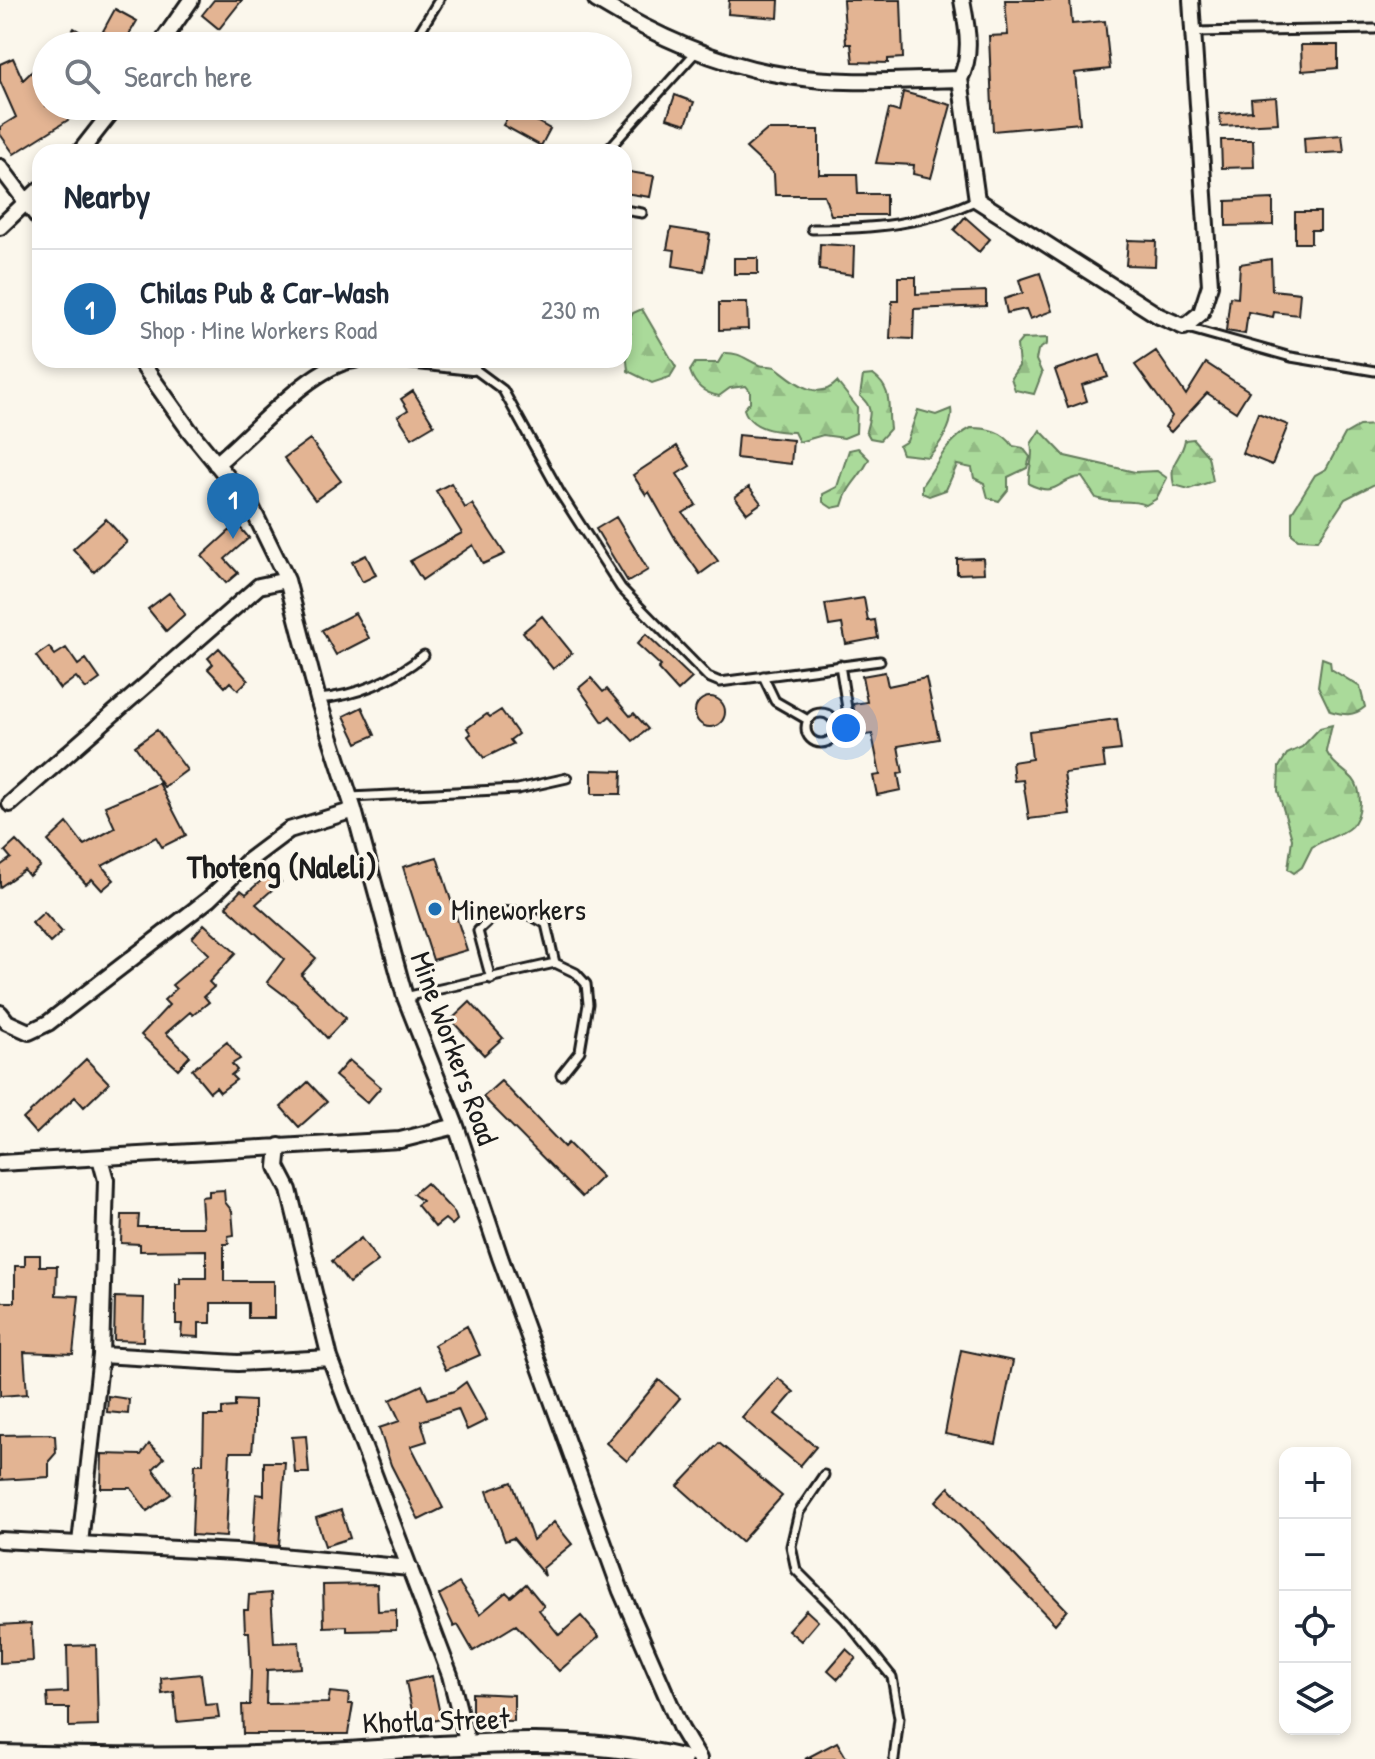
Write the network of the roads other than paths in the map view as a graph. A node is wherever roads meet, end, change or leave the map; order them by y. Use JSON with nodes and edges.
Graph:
{"nodes":[{"id":1,"x":191,"y":0,"type":"edge"},
{"id":2,"x":439,"y":0,"type":"edge"},
{"id":3,"x":596,"y":0,"type":"edge"},
{"id":4,"x":962,"y":0,"type":"edge"},
{"id":5,"x":1191,"y":0,"type":"edge"},
{"id":6,"x":1375,"y":29,"type":"edge"},
{"id":7,"x":169,"y":32,"type":"edge"},
{"id":8,"x":420,"y":32,"type":"edge"},
{"id":9,"x":1194,"y":32,"type":"junction"},
{"id":10,"x":696,"y":52,"type":"junction"},
{"id":11,"x":960,"y":79,"type":"junction"},
{"id":12,"x":105,"y":120,"type":"edge"},
{"id":13,"x":86,"y":144,"type":"edge"},
{"id":14,"x":613,"y":144,"type":"edge"},
{"id":15,"x":0,"y":167,"type":"edge"},
{"id":16,"x":32,"y":196,"type":"edge"},
{"id":17,"x":977,"y":200,"type":"junction"},
{"id":18,"x":27,"y":201,"type":"junction"},
{"id":19,"x":32,"y":208,"type":"edge"},
{"id":20,"x":632,"y":211,"type":"edge"},
{"id":21,"x":642,"y":213,"type":"dead end"},
{"id":22,"x":0,"y":227,"type":"edge"},
{"id":23,"x":812,"y":229,"type":"dead end"},
{"id":24,"x":1184,"y":327,"type":"junction"},
{"id":25,"x":145,"y":368,"type":"edge"},
{"id":26,"x":334,"y":368,"type":"edge"},
{"id":27,"x":479,"y":368,"type":"edge"},
{"id":28,"x":1375,"y":371,"type":"edge"},
{"id":29,"x":216,"y":464,"type":"junction"},
{"id":30,"x":287,"y":580,"type":"junction"},
{"id":31,"x":424,"y":655,"type":"dead end"},
{"id":32,"x":880,"y":661,"type":"dead end"},
{"id":33,"x":840,"y":665,"type":"junction"},
{"id":34,"x":763,"y":676,"type":"junction"},
{"id":35,"x":318,"y":699,"type":"junction"},
{"id":36,"x":808,"y":720,"type":"junction"},
{"id":37,"x":850,"y":726,"type":"junction"},
{"id":38,"x":836,"y":728,"type":"junction"},
{"id":39,"x":852,"y":739,"type":"dead end"},
{"id":40,"x":567,"y":778,"type":"dead end"},
{"id":41,"x":352,"y":803,"type":"junction"},
{"id":42,"x":10,"y":804,"type":"dead end"},
{"id":43,"x":555,"y":963,"type":"junction"},
{"id":44,"x":491,"y":979,"type":"junction"},
{"id":45,"x":405,"y":997,"type":"junction"},
{"id":46,"x":0,"y":1013,"type":"edge"},
{"id":47,"x":561,"y":1075,"type":"dead end"},
{"id":48,"x":456,"y":1126,"type":"junction"},
{"id":49,"x":279,"y":1146,"type":"junction"},
{"id":50,"x":100,"y":1158,"type":"junction"},
{"id":51,"x":0,"y":1163,"type":"edge"},
{"id":52,"x":101,"y":1355,"type":"junction"},
{"id":53,"x":330,"y":1358,"type":"junction"},
{"id":54,"x":824,"y":1475,"type":"dead end"},
{"id":55,"x":0,"y":1540,"type":"edge"},
{"id":56,"x":80,"y":1543,"type":"junction"},
{"id":57,"x":410,"y":1568,"type":"junction"},
{"id":58,"x":468,"y":1745,"type":"junction"},
{"id":59,"x":578,"y":1752,"type":"edge"},
{"id":60,"x":0,"y":1755,"type":"edge"},
{"id":61,"x":311,"y":1756,"type":"edge"},
{"id":62,"x":155,"y":1759,"type":"edge"},
{"id":63,"x":682,"y":1759,"type":"edge"},
{"id":64,"x":699,"y":1759,"type":"edge"},
{"id":65,"x":894,"y":1759,"type":"edge"}],
"edges":[{"from":1,"to":7,"type":"street"},
{"from":2,"to":8,"type":"lane"},
{"from":3,"to":10,"type":"street"},
{"from":4,"to":11,"type":"street"},
{"from":5,"to":9,"type":"street"},
{"from":6,"to":9,"type":"lane"},
{"from":9,"to":24,"type":"street"},
{"from":10,"to":11,"type":"street"},
{"from":10,"to":14,"type":"lane"},
{"from":11,"to":17,"type":"street"},
{"from":12,"to":13,"type":"street"},
{"from":15,"to":18,"type":"street"},
{"from":16,"to":18,"type":"street"},
{"from":17,"to":23,"type":"lane"},
{"from":17,"to":24,"type":"street"},
{"from":18,"to":19,"type":"street"},
{"from":18,"to":22,"type":"street"},
{"from":20,"to":21,"type":"lane"},
{"from":24,"to":28,"type":"lane"},
{"from":25,"to":29,"type":"street","name":"Mine Workers Road"},
{"from":26,"to":29,"type":"street"},
{"from":27,"to":34,"type":"lane"},
{"from":29,"to":30,"type":"street","name":"Mine Workers Road"},
{"from":30,"to":35,"type":"street","name":"Mine Workers Road"},
{"from":30,"to":42,"type":"street"},
{"from":31,"to":35,"type":"lane"},
{"from":32,"to":33,"type":"lane"},
{"from":33,"to":34,"type":"lane"},
{"from":33,"to":37,"type":"lane"},
{"from":34,"to":36,"type":"lane"},
{"from":35,"to":41,"type":"street","name":"Mine Workers Road"},
{"from":36,"to":38,"type":"lane"},
{"from":36,"to":38,"type":"lane"},
{"from":37,"to":38,"type":"lane"},
{"from":37,"to":39,"type":"lane"},
{"from":40,"to":41,"type":"lane"},
{"from":41,"to":45,"type":"street","name":"Mine Workers Road"},
{"from":41,"to":46,"type":"street"},
{"from":43,"to":44,"type":"lane"},
{"from":43,"to":44,"type":"lane"},
{"from":43,"to":47,"type":"lane"},
{"from":44,"to":45,"type":"lane"},
{"from":45,"to":48,"type":"street","name":"Mine Workers Road"},
{"from":48,"to":49,"type":"street"},
{"from":48,"to":64,"type":"street","name":"Mine Workers Road"},
{"from":49,"to":50,"type":"street"},
{"from":49,"to":53,"type":"street"},
{"from":50,"to":51,"type":"street"},
{"from":50,"to":52,"type":"street"},
{"from":52,"to":53,"type":"street"},
{"from":52,"to":56,"type":"street"},
{"from":53,"to":57,"type":"street"},
{"from":54,"to":65,"type":"lane"},
{"from":55,"to":56,"type":"street"},
{"from":56,"to":57,"type":"street"},
{"from":57,"to":58,"type":"street"},
{"from":58,"to":59,"type":"street","name":"Khotla Street"},
{"from":58,"to":61,"type":"street","name":"Khotla Street"},
{"from":59,"to":63,"type":"street","name":"Khotla Street"},
{"from":60,"to":62,"type":"street","name":"Khotla Street"},
{"from":61,"to":62,"type":"street","name":"Khotla Street"}]}
